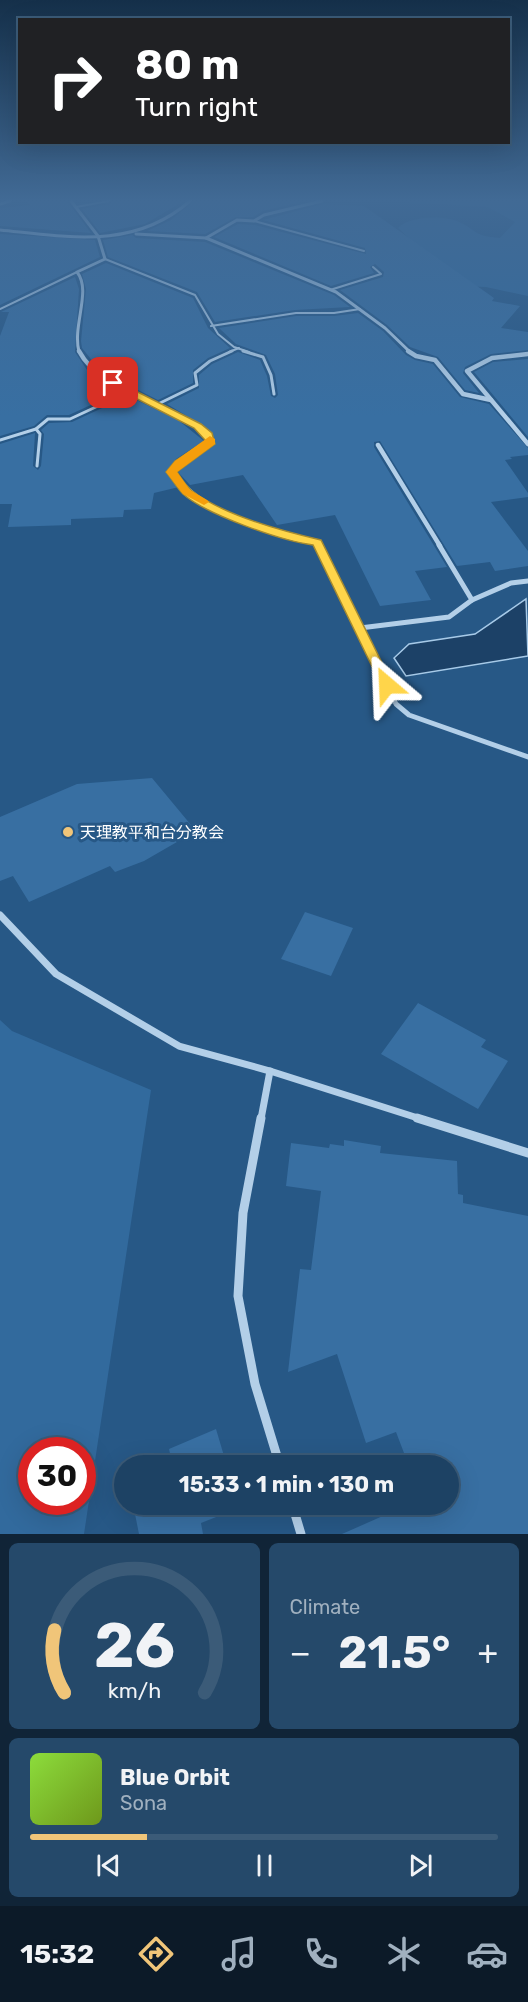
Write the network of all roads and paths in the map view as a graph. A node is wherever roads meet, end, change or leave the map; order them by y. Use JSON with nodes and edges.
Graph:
{"nodes":[{"id":1,"x":77,"y":272,"type":"edge"},
{"id":2,"x":76,"y":273,"type":"edge"},
{"id":3,"x":139,"y":273,"type":"edge"},
{"id":4,"x":288,"y":273,"type":"edge"},
{"id":5,"x":379,"y":273,"type":"edge"},
{"id":6,"x":330,"y":290,"type":"junction"},
{"id":7,"x":0,"y":309,"type":"edge"},
{"id":8,"x":360,"y":309,"type":"junction"},
{"id":9,"x":211,"y":326,"type":"junction"},
{"id":10,"x":238,"y":348,"type":"junction"},
{"id":11,"x":528,"y":354,"type":"edge"},
{"id":12,"x":128,"y":392,"type":"junction"},
{"id":13,"x":274,"y":394,"type":"dead end"},
{"id":14,"x":491,"y":400,"type":"junction"},
{"id":15,"x":156,"y":405,"type":"junction"},
{"id":16,"x":36,"y":429,"type":"junction"},
{"id":17,"x":0,"y":440,"type":"edge"},
{"id":18,"x":528,"y":444,"type":"edge"},
{"id":19,"x":378,"y":446,"type":"dead end"},
{"id":20,"x":37,"y":466,"type":"dead end"},
{"id":21,"x":528,"y":580,"type":"edge"},
{"id":22,"x":472,"y":600,"type":"junction"},
{"id":23,"x":360,"y":628,"type":"junction"},
{"id":24,"x":528,"y":757,"type":"edge"},
{"id":25,"x":0,"y":915,"type":"edge"},
{"id":26,"x":270,"y":1071,"type":"junction"},
{"id":27,"x":528,"y":1153,"type":"edge"},
{"id":28,"x":277,"y":1455,"type":"edge"},
{"id":29,"x":295,"y":1515,"type":"edge"},
{"id":30,"x":301,"y":1534,"type":"edge"}],
"edges":[{"from":1,"to":12,"type":"street"},
{"from":2,"to":7,"type":"lane"},
{"from":3,"to":9,"type":"lane"},
{"from":4,"to":6,"type":"street"},
{"from":5,"to":6,"type":"lane"},
{"from":6,"to":8,"type":"street"},
{"from":8,"to":9,"type":"lane"},
{"from":8,"to":14,"type":"street"},
{"from":9,"to":10,"type":"lane"},
{"from":10,"to":13,"type":"lane"},
{"from":10,"to":15,"type":"lane"},
{"from":11,"to":14,"type":"street"},
{"from":12,"to":15,"type":"street"},
{"from":12,"to":16,"type":"lane"},
{"from":14,"to":18,"type":"street"},
{"from":15,"to":23,"type":"street"},
{"from":16,"to":17,"type":"lane"},
{"from":16,"to":20,"type":"lane"},
{"from":19,"to":22,"type":"street"},
{"from":21,"to":22,"type":"street"},
{"from":22,"to":23,"type":"street"},
{"from":23,"to":24,"type":"street"},
{"from":25,"to":26,"type":"street"},
{"from":26,"to":27,"type":"street"},
{"from":26,"to":28,"type":"street"},
{"from":29,"to":30,"type":"street"}]}
